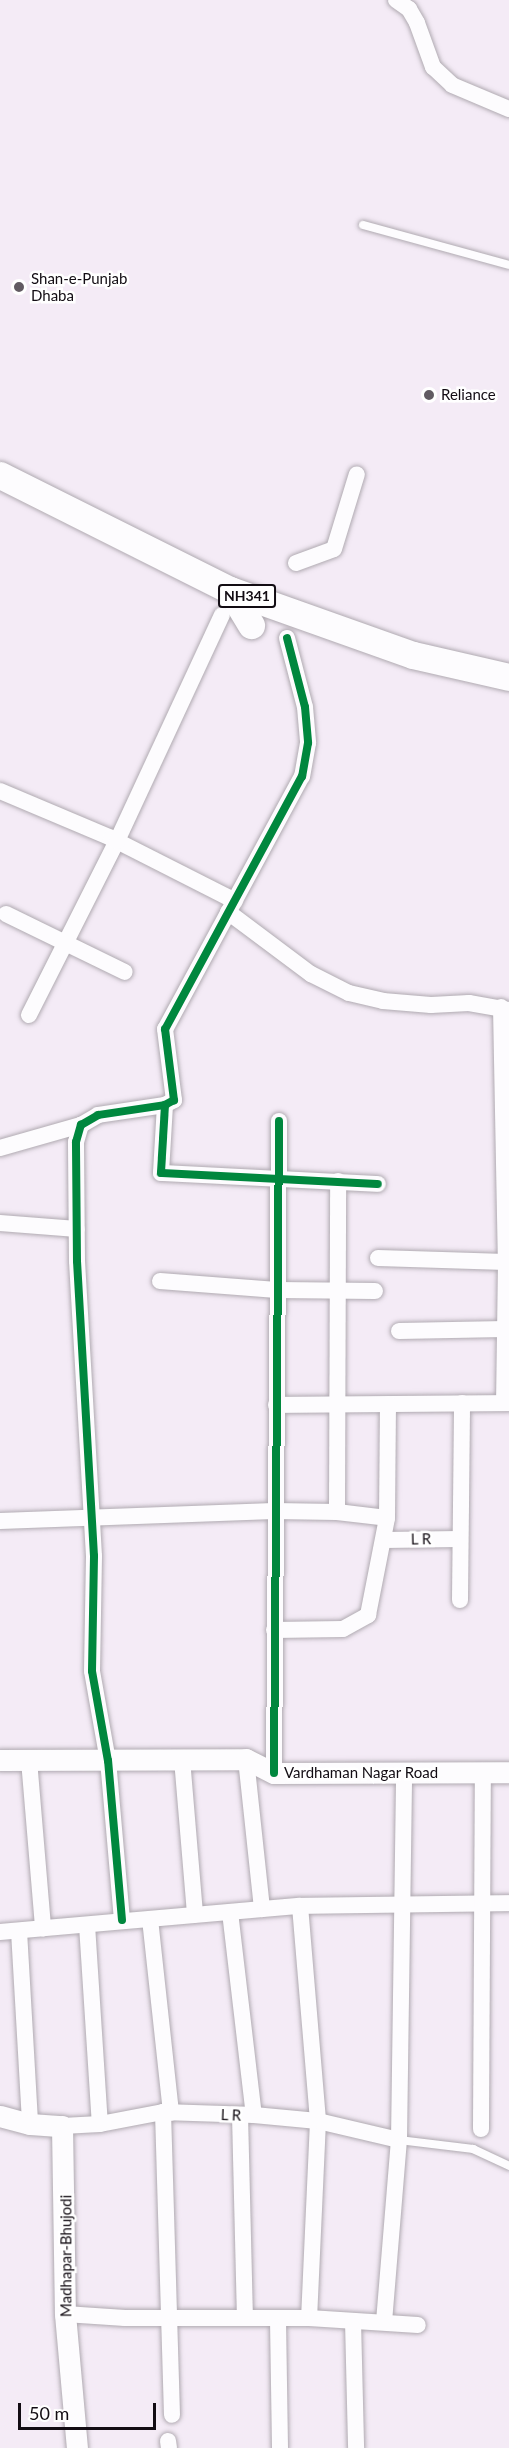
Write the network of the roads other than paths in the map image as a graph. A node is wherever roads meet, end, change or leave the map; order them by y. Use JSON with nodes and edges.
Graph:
{"nodes":[{"id":1,"x":396,"y":0,"type":"edge"},
{"id":2,"x":509,"y":109,"type":"edge"},
{"id":3,"x":363,"y":225,"type":"dead end"},
{"id":4,"x":509,"y":265,"type":"edge"},
{"id":5,"x":357,"y":474,"type":"dead end"},
{"id":6,"x":0,"y":475,"type":"edge"},
{"id":7,"x":296,"y":563,"type":"dead end"},
{"id":8,"x":226,"y":602,"type":"junction"},
{"id":9,"x":251,"y":625,"type":"dead end"},
{"id":10,"x":287,"y":638,"type":"dead end"},
{"id":11,"x":509,"y":677,"type":"edge"},
{"id":12,"x":0,"y":791,"type":"edge"},
{"id":13,"x":117,"y":841,"type":"junction"},
{"id":14,"x":231,"y":907,"type":"junction"},
{"id":15,"x":6,"y":914,"type":"dead end"},
{"id":16,"x":67,"y":940,"type":"junction"},
{"id":17,"x":125,"y":972,"type":"dead end"},
{"id":18,"x":505,"y":1008,"type":"edge"},
{"id":19,"x":29,"y":1015,"type":"dead end"},
{"id":20,"x":165,"y":1105,"type":"junction"},
{"id":21,"x":279,"y":1121,"type":"dead end"},
{"id":22,"x":81,"y":1125,"type":"junction"},
{"id":23,"x":0,"y":1148,"type":"edge"},
{"id":24,"x":278,"y":1180,"type":"junction"},
{"id":25,"x":338,"y":1181,"type":"junction"},
{"id":26,"x":378,"y":1184,"type":"dead end"},
{"id":27,"x":0,"y":1223,"type":"edge"},
{"id":28,"x":77,"y":1229,"type":"junction"},
{"id":29,"x":378,"y":1258,"type":"dead end"},
{"id":30,"x":506,"y":1262,"type":"junction"},
{"id":31,"x":160,"y":1281,"type":"dead end"},
{"id":32,"x":277,"y":1290,"type":"junction"},
{"id":33,"x":338,"y":1290,"type":"junction"},
{"id":34,"x":375,"y":1291,"type":"dead end"},
{"id":35,"x":505,"y":1329,"type":"junction"},
{"id":36,"x":399,"y":1331,"type":"dead end"},
{"id":37,"x":462,"y":1403,"type":"junction"},
{"id":38,"x":506,"y":1403,"type":"edge"},
{"id":39,"x":338,"y":1404,"type":"junction"},
{"id":40,"x":388,"y":1404,"type":"junction"},
{"id":41,"x":276,"y":1405,"type":"junction"},
{"id":42,"x":274,"y":1511,"type":"junction"},
{"id":43,"x":337,"y":1512,"type":"junction"},
{"id":44,"x":92,"y":1515,"type":"junction"},
{"id":45,"x":387,"y":1518,"type":"junction"},
{"id":46,"x":0,"y":1521,"type":"edge"},
{"id":47,"x":459,"y":1539,"type":"junction"},
{"id":48,"x":384,"y":1540,"type":"junction"},
{"id":49,"x":460,"y":1600,"type":"dead end"},
{"id":50,"x":274,"y":1630,"type":"junction"},
{"id":51,"x":182,"y":1759,"type":"junction"},
{"id":52,"x":246,"y":1759,"type":"junction"},
{"id":53,"x":0,"y":1760,"type":"edge"},
{"id":54,"x":29,"y":1760,"type":"junction"},
{"id":55,"x":108,"y":1761,"type":"junction"},
{"id":56,"x":274,"y":1773,"type":"junction"},
{"id":57,"x":404,"y":1773,"type":"junction"},
{"id":58,"x":483,"y":1773,"type":"junction"},
{"id":59,"x":509,"y":1773,"type":"edge"},
{"id":60,"x":402,"y":1902,"type":"junction"},
{"id":61,"x":484,"y":1902,"type":"junction"},
{"id":62,"x":509,"y":1903,"type":"edge"},
{"id":63,"x":300,"y":1906,"type":"junction"},
{"id":64,"x":262,"y":1909,"type":"junction"},
{"id":65,"x":231,"y":1912,"type":"junction"},
{"id":66,"x":195,"y":1914,"type":"junction"},
{"id":67,"x":150,"y":1919,"type":"junction"},
{"id":68,"x":122,"y":1920,"type":"junction"},
{"id":69,"x":87,"y":1925,"type":"junction"},
{"id":70,"x":43,"y":1928,"type":"junction"},
{"id":71,"x":19,"y":1931,"type":"junction"},
{"id":72,"x":0,"y":1932,"type":"edge"},
{"id":73,"x":167,"y":2113,"type":"junction"},
{"id":74,"x":247,"y":2115,"type":"junction"},
{"id":75,"x":0,"y":2116,"type":"edge"},
{"id":76,"x":318,"y":2121,"type":"junction"},
{"id":77,"x":30,"y":2124,"type":"junction"},
{"id":78,"x":100,"y":2124,"type":"junction"},
{"id":79,"x":62,"y":2126,"type":"junction"},
{"id":80,"x":481,"y":2129,"type":"dead end"},
{"id":81,"x":399,"y":2140,"type":"junction"},
{"id":82,"x":509,"y":2166,"type":"edge"},
{"id":83,"x":65,"y":2314,"type":"junction"},
{"id":84,"x":245,"y":2317,"type":"junction"},
{"id":85,"x":172,"y":2318,"type":"junction"},
{"id":86,"x":309,"y":2318,"type":"junction"},
{"id":87,"x":278,"y":2320,"type":"junction"},
{"id":88,"x":353,"y":2321,"type":"junction"},
{"id":89,"x":384,"y":2322,"type":"junction"},
{"id":90,"x":418,"y":2325,"type":"dead end"},
{"id":91,"x":172,"y":2415,"type":"dead end"},
{"id":92,"x":77,"y":2448,"type":"edge"},
{"id":93,"x":280,"y":2448,"type":"edge"},
{"id":94,"x":356,"y":2448,"type":"edge"}],
"edges":[{"from":1,"to":2,"type":"street"},
{"from":3,"to":4,"type":"lane"},
{"from":5,"to":7,"type":"street"},
{"from":6,"to":8,"type":"highway","number":"NH341"},
{"from":8,"to":9,"type":"highway","number":"NH341"},
{"from":8,"to":11,"type":"highway","number":"NH341"},
{"from":8,"to":13,"type":"street"},
{"from":10,"to":14,"type":"street"},
{"from":12,"to":13,"type":"street"},
{"from":13,"to":14,"type":"street"},
{"from":13,"to":16,"type":"street"},
{"from":14,"to":18,"type":"street"},
{"from":14,"to":20,"type":"street"},
{"from":15,"to":16,"type":"street"},
{"from":16,"to":17,"type":"street"},
{"from":16,"to":19,"type":"street"},
{"from":18,"to":30,"type":"street"},
{"from":20,"to":22,"type":"street"},
{"from":20,"to":24,"type":"street"},
{"from":21,"to":24,"type":"street"},
{"from":22,"to":23,"type":"street"},
{"from":22,"to":28,"type":"street"},
{"from":24,"to":25,"type":"street"},
{"from":24,"to":32,"type":"street"},
{"from":25,"to":26,"type":"street"},
{"from":25,"to":33,"type":"street"},
{"from":27,"to":28,"type":"street"},
{"from":28,"to":44,"type":"street"},
{"from":29,"to":30,"type":"street"},
{"from":30,"to":35,"type":"street"},
{"from":31,"to":32,"type":"street"},
{"from":32,"to":33,"type":"street"},
{"from":32,"to":41,"type":"street"},
{"from":33,"to":34,"type":"street"},
{"from":33,"to":39,"type":"street"},
{"from":35,"to":36,"type":"street"},
{"from":35,"to":38,"type":"street"},
{"from":37,"to":38,"type":"street"},
{"from":37,"to":40,"type":"street"},
{"from":37,"to":47,"type":"street"},
{"from":39,"to":40,"type":"street"},
{"from":39,"to":41,"type":"street"},
{"from":39,"to":43,"type":"street"},
{"from":40,"to":45,"type":"street"},
{"from":41,"to":42,"type":"street"},
{"from":42,"to":43,"type":"street"},
{"from":42,"to":44,"type":"street"},
{"from":42,"to":50,"type":"street"},
{"from":43,"to":45,"type":"street"},
{"from":44,"to":46,"type":"street"},
{"from":44,"to":55,"type":"street"},
{"from":45,"to":48,"type":"street"},
{"from":47,"to":48,"type":"street","name":"L R"},
{"from":47,"to":49,"type":"street"},
{"from":48,"to":50,"type":"street"},
{"from":50,"to":56,"type":"street"},
{"from":51,"to":52,"type":"street","name":"Vardhaman Nagar Road"},
{"from":51,"to":55,"type":"street","name":"Vardhaman Nagar Road"},
{"from":51,"to":66,"type":"street"},
{"from":52,"to":56,"type":"street","name":"Vardhaman Nagar Road"},
{"from":52,"to":64,"type":"street"},
{"from":53,"to":54,"type":"street","name":"Vardhaman Nagar Road"},
{"from":54,"to":55,"type":"street","name":"Vardhaman Nagar Road"},
{"from":54,"to":70,"type":"street"},
{"from":55,"to":68,"type":"street"},
{"from":56,"to":57,"type":"street","name":"Vardhaman Nagar Road"},
{"from":57,"to":58,"type":"street","name":"Vardhaman Nagar Road"},
{"from":57,"to":60,"type":"street"},
{"from":58,"to":59,"type":"street","name":"Vardhaman Nagar Road"},
{"from":58,"to":61,"type":"street"},
{"from":60,"to":61,"type":"street"},
{"from":60,"to":63,"type":"street"},
{"from":60,"to":81,"type":"street"},
{"from":61,"to":62,"type":"street"},
{"from":61,"to":80,"type":"street"},
{"from":63,"to":64,"type":"street"},
{"from":63,"to":76,"type":"street"},
{"from":64,"to":65,"type":"street"},
{"from":65,"to":66,"type":"street"},
{"from":65,"to":74,"type":"street"},
{"from":66,"to":67,"type":"street"},
{"from":67,"to":68,"type":"street"},
{"from":67,"to":73,"type":"street"},
{"from":68,"to":69,"type":"street"},
{"from":69,"to":70,"type":"street"},
{"from":69,"to":78,"type":"street"},
{"from":70,"to":71,"type":"street"},
{"from":71,"to":72,"type":"street"},
{"from":71,"to":77,"type":"street"},
{"from":73,"to":74,"type":"street","name":"L R"},
{"from":73,"to":78,"type":"street","name":"L R"},
{"from":73,"to":85,"type":"street"},
{"from":74,"to":76,"type":"street","name":"L R"},
{"from":74,"to":84,"type":"street"},
{"from":75,"to":77,"type":"street"},
{"from":76,"to":81,"type":"street","name":"L R"},
{"from":76,"to":86,"type":"street"},
{"from":77,"to":79,"type":"street"},
{"from":78,"to":79,"type":"street","name":"L R"},
{"from":79,"to":83,"type":"street","name":"Madhapar-Bhujodi"},
{"from":81,"to":82,"type":"lane"},
{"from":81,"to":89,"type":"street"},
{"from":83,"to":85,"type":"street"},
{"from":83,"to":92,"type":"street","name":"Madhapar-Bhujodi"},
{"from":84,"to":85,"type":"street"},
{"from":84,"to":87,"type":"street"},
{"from":85,"to":91,"type":"street"},
{"from":86,"to":87,"type":"street"},
{"from":86,"to":88,"type":"street"},
{"from":87,"to":93,"type":"street"},
{"from":88,"to":89,"type":"street"},
{"from":88,"to":94,"type":"street"},
{"from":89,"to":90,"type":"street"}]}
